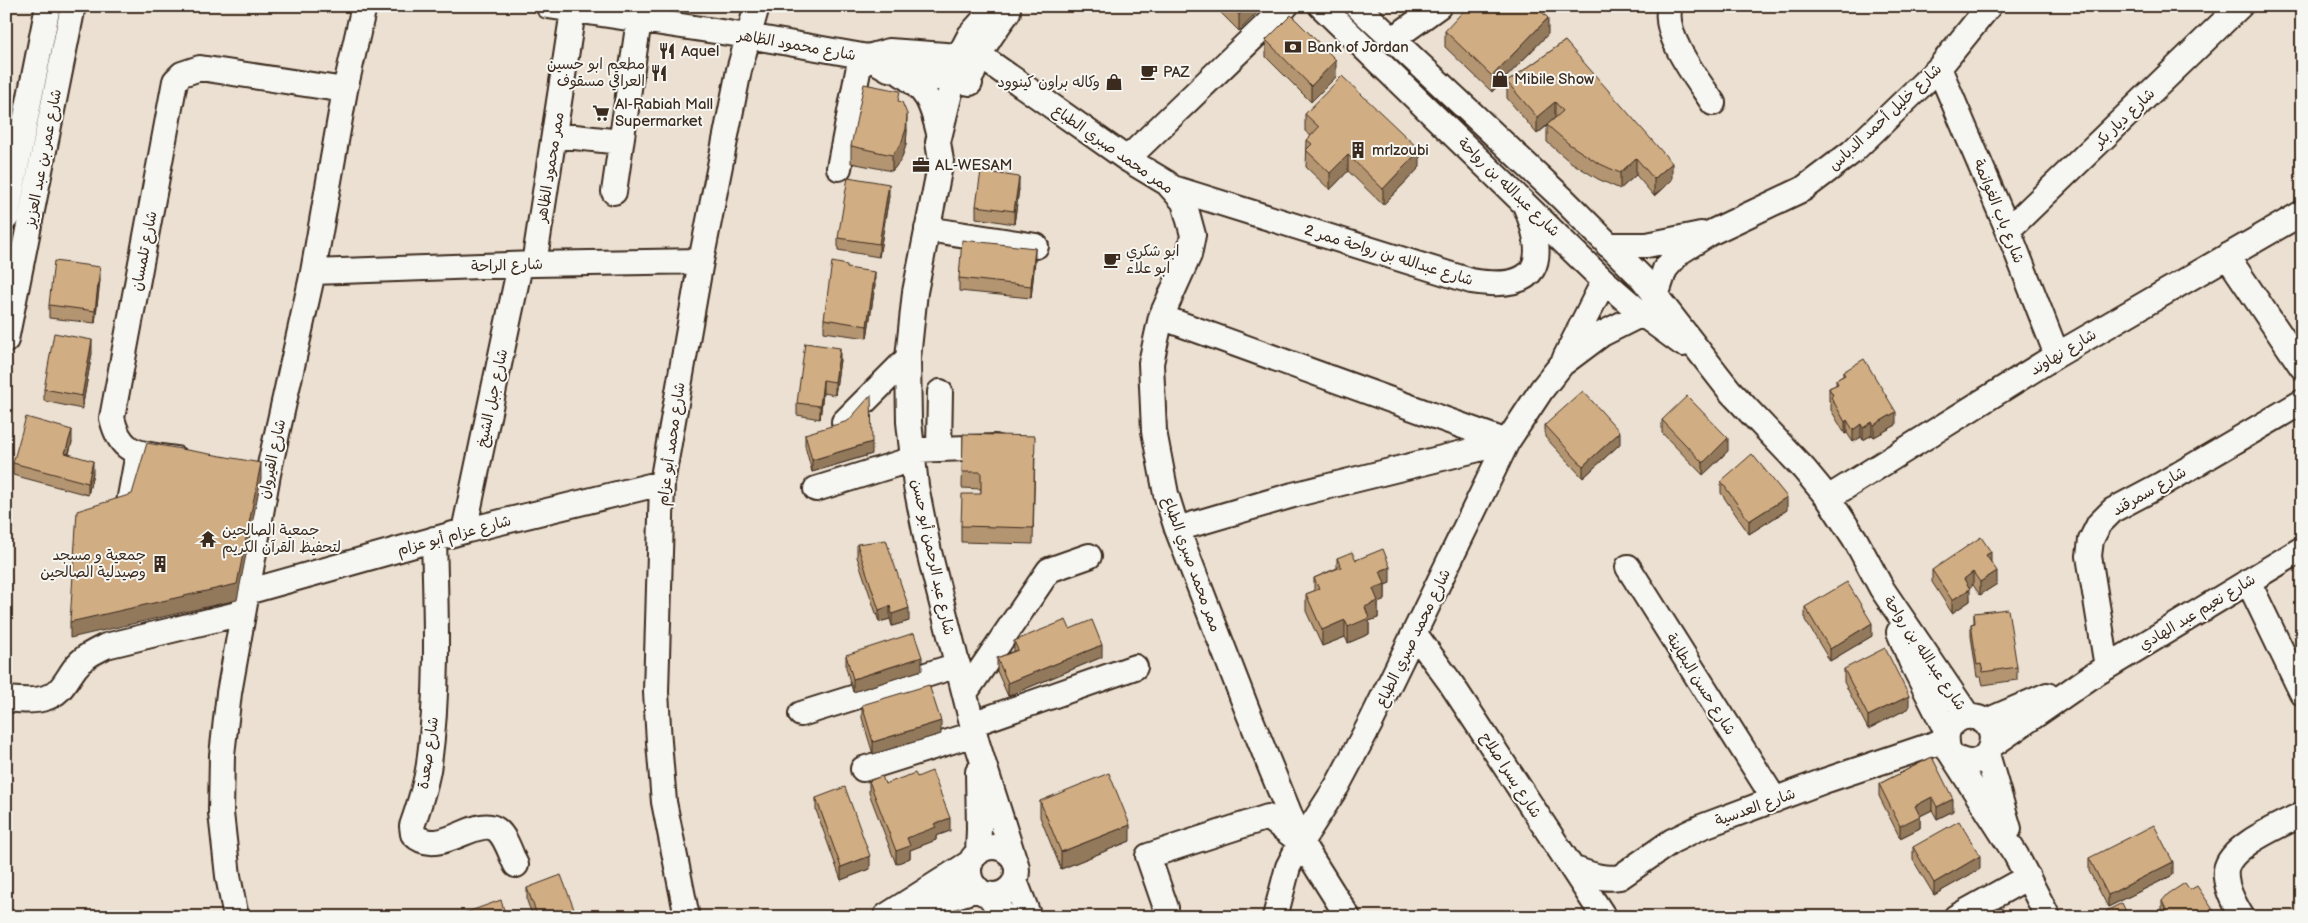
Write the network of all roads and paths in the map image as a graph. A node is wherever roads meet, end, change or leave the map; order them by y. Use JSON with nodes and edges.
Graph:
{"nodes":[{"id":1,"x":48,"y":6,"type":"edge"},
{"id":2,"x":74,"y":6,"type":"edge"},
{"id":3,"x":364,"y":6,"type":"edge"},
{"id":4,"x":548,"y":6,"type":"edge"},
{"id":5,"x":757,"y":6,"type":"edge"},
{"id":6,"x":996,"y":6,"type":"edge"},
{"id":7,"x":1012,"y":6,"type":"edge"},
{"id":8,"x":1286,"y":6,"type":"edge"},
{"id":9,"x":1321,"y":6,"type":"edge"},
{"id":10,"x":1357,"y":6,"type":"edge"},
{"id":11,"x":1439,"y":6,"type":"edge"},
{"id":12,"x":1670,"y":6,"type":"edge"},
{"id":13,"x":1989,"y":6,"type":"edge"},
{"id":14,"x":2240,"y":6,"type":"edge"},
{"id":15,"x":573,"y":11,"type":"junction"},
{"id":16,"x":638,"y":20,"type":"junction"},
{"id":17,"x":748,"y":36,"type":"junction"},
{"id":18,"x":1393,"y":39,"type":"junction"},
{"id":19,"x":864,"y":57,"type":"junction"},
{"id":20,"x":968,"y":57,"type":"junction"},
{"id":21,"x":1939,"y":68,"type":"junction"},
{"id":22,"x":895,"y":70,"type":"junction"},
{"id":23,"x":961,"y":81,"type":"junction"},
{"id":24,"x":345,"y":90,"type":"junction"},
{"id":25,"x":1713,"y":104,"type":"dead end"},
{"id":26,"x":940,"y":134,"type":"junction"},
{"id":27,"x":556,"y":135,"type":"junction"},
{"id":28,"x":621,"y":142,"type":"junction"},
{"id":29,"x":1127,"y":160,"type":"junction"},
{"id":30,"x":941,"y":161,"type":"junction"},
{"id":31,"x":839,"y":168,"type":"dead end"},
{"id":32,"x":1173,"y":188,"type":"junction"},
{"id":33,"x":614,"y":192,"type":"dead end"},
{"id":34,"x":1523,"y":199,"type":"junction"},
{"id":35,"x":2302,"y":213,"type":"edge"},
{"id":36,"x":6,"y":218,"type":"edge"},
{"id":37,"x":927,"y":229,"type":"junction"},
{"id":38,"x":2008,"y":230,"type":"junction"},
{"id":39,"x":1710,"y":232,"type":"junction"},
{"id":40,"x":1608,"y":245,"type":"junction"},
{"id":41,"x":1036,"y":246,"type":"edge"},
{"id":42,"x":2227,"y":256,"type":"junction"},
{"id":43,"x":701,"y":261,"type":"junction"},
{"id":44,"x":527,"y":264,"type":"junction"},
{"id":45,"x":313,"y":272,"type":"junction"},
{"id":46,"x":1604,"y":281,"type":"junction"},
{"id":47,"x":1649,"y":306,"type":"junction"},
{"id":48,"x":1161,"y":317,"type":"junction"},
{"id":49,"x":6,"y":340,"type":"edge"},
{"id":50,"x":2057,"y":355,"type":"junction"},
{"id":51,"x":908,"y":358,"type":"junction"},
{"id":52,"x":1562,"y":364,"type":"junction"},
{"id":53,"x":2302,"y":367,"type":"edge"},
{"id":54,"x":940,"y":392,"type":"dead end"},
{"id":55,"x":2302,"y":402,"type":"edge"},
{"id":56,"x":844,"y":422,"type":"edge"},
{"id":57,"x":1507,"y":442,"type":"junction"},
{"id":58,"x":1009,"y":447,"type":"edge"},
{"id":59,"x":939,"y":449,"type":"junction"},
{"id":60,"x":138,"y":453,"type":"junction"},
{"id":61,"x":912,"y":454,"type":"junction"},
{"id":62,"x":194,"y":462,"type":"edge"},
{"id":63,"x":662,"y":483,"type":"junction"},
{"id":64,"x":816,"y":489,"type":"dead end"},
{"id":65,"x":1828,"y":498,"type":"junction"},
{"id":66,"x":128,"y":508,"type":"edge"},
{"id":67,"x":1177,"y":528,"type":"junction"},
{"id":68,"x":464,"y":531,"type":"junction"},
{"id":69,"x":434,"y":540,"type":"junction"},
{"id":70,"x":2302,"y":549,"type":"edge"},
{"id":71,"x":1089,"y":556,"type":"dead end"},
{"id":72,"x":1628,"y":567,"type":"dead end"},
{"id":73,"x":2248,"y":581,"type":"junction"},
{"id":74,"x":1882,"y":589,"type":"junction"},
{"id":75,"x":245,"y":603,"type":"junction"},
{"id":76,"x":1415,"y":634,"type":"junction"},
{"id":77,"x":958,"y":665,"type":"junction"},
{"id":78,"x":1135,"y":666,"type":"dead end"},
{"id":79,"x":2100,"y":672,"type":"junction"},
{"id":80,"x":965,"y":693,"type":"junction"},
{"id":81,"x":2302,"y":693,"type":"edge"},
{"id":82,"x":6,"y":699,"type":"edge"},
{"id":83,"x":802,"y":714,"type":"dead end"},
{"id":84,"x":1976,"y":719,"type":"junction"},
{"id":85,"x":974,"y":734,"type":"junction"},
{"id":86,"x":1949,"y":743,"type":"junction"},
{"id":87,"x":1989,"y":750,"type":"junction"},
{"id":88,"x":864,"y":769,"type":"dead end"},
{"id":89,"x":1775,"y":800,"type":"junction"},
{"id":90,"x":2302,"y":814,"type":"edge"},
{"id":91,"x":1301,"y":842,"type":"junction"},
{"id":92,"x":2016,"y":855,"type":"junction"},
{"id":93,"x":974,"y":858,"type":"junction"},
{"id":94,"x":516,"y":865,"type":"dead end"},
{"id":95,"x":1572,"y":868,"type":"junction"},
{"id":96,"x":1014,"y":870,"type":"junction"},
{"id":97,"x":2028,"y":877,"type":"junction"},
{"id":98,"x":983,"y":892,"type":"junction"},
{"id":99,"x":1166,"y":908,"type":"dead end"},
{"id":100,"x":885,"y":916,"type":"edge"},
{"id":101,"x":236,"y":917,"type":"edge"},
{"id":102,"x":687,"y":917,"type":"edge"},
{"id":103,"x":1005,"y":917,"type":"edge"},
{"id":104,"x":1029,"y":917,"type":"edge"},
{"id":105,"x":1275,"y":917,"type":"edge"},
{"id":106,"x":1348,"y":917,"type":"edge"},
{"id":107,"x":1604,"y":917,"type":"edge"},
{"id":108,"x":1956,"y":917,"type":"edge"},
{"id":109,"x":2048,"y":917,"type":"edge"},
{"id":110,"x":2242,"y":917,"type":"edge"}],
"edges":[{"from":1,"to":36,"type":"street","name":"شارع عمر بن عبد العزيز"},
{"from":2,"to":49,"type":"street","name":"شارع عمر بن عبد العزيز"},
{"from":3,"to":24,"type":"street","name":"شارع القيروان"},
{"from":4,"to":15,"type":"street","name":"شارع محمود الظاهر"},
{"from":5,"to":17,"type":"street","name":"شارع محمد أبو عزام"},
{"from":6,"to":20,"type":"street","name":"شارع عبد الرحمن أبو حسن"},
{"from":7,"to":20,"type":"street","name":"شارع عبد الرحمن أبو حسن"},
{"from":8,"to":29,"type":"street"},
{"from":9,"to":34,"type":"street","name":"شارع عبدالله بن رواحة"},
{"from":10,"to":18,"type":"street","name":"شارع عبدالله بن رواحة"},
{"from":11,"to":18,"type":"street"},
{"from":12,"to":25,"type":"street"},
{"from":13,"to":21,"type":"street","name":"شارع خليل أحمد الدباس"},
{"from":14,"to":38,"type":"street","name":"شارع ديار بكر"},
{"from":15,"to":16,"type":"street","name":"شارع محمود الظاهر"},
{"from":15,"to":27,"type":"street","name":"ممر محمود الظاهر"},
{"from":16,"to":17,"type":"street","name":"شارع محمود الظاهر"},
{"from":16,"to":28,"type":"street"},
{"from":17,"to":19,"type":"street","name":"شارع محمود الظاهر"},
{"from":17,"to":43,"type":"street","name":"شارع محمد أبو عزام"},
{"from":18,"to":40,"type":"street","name":"شارع عبدالله بن رواحة"},
{"from":19,"to":20,"type":"street","name":"شارع محمود الظاهر"},
{"from":19,"to":22,"type":"street","name":"شارع محمود الظاهر"},
{"from":19,"to":31,"type":"street"},
{"from":20,"to":23,"type":"street","name":"شارع عبد الرحمن أبو حسن"},
{"from":20,"to":29,"type":"street","name":"ممر محمد صبري الطباع"},
{"from":21,"to":38,"type":"street","name":"شارع باب الغوانمة"},
{"from":21,"to":39,"type":"street","name":"شارع خليل أحمد الدباس"},
{"from":22,"to":23,"type":"street","name":"شارع محمود الظاهر"},
{"from":22,"to":26,"type":"street"},
{"from":23,"to":26,"type":"street","name":"شارع عبد الرحمن أبو حسن"},
{"from":23,"to":30,"type":"street","name":"شارع عبد الرحمن أبو حسن"},
{"from":24,"to":45,"type":"street","name":"شارع القيروان"},
{"from":24,"to":60,"type":"street","name":"شارع تلمسان"},
{"from":26,"to":30,"type":"street","name":"شارع عبد الرحمن أبو حسن"},
{"from":27,"to":28,"type":"street"},
{"from":27,"to":44,"type":"street","name":"ممر محمود الظاهر"},
{"from":28,"to":33,"type":"street"},
{"from":29,"to":32,"type":"street","name":"ممر محمد صبري الطباع"},
{"from":30,"to":37,"type":"street","name":"شارع عبد الرحمن أبو حسن"},
{"from":32,"to":34,"type":"street","name":"شارع عبدالله بن رواحة ممر 2"},
{"from":32,"to":48,"type":"street","name":"ممر محمد صبري الطباع"},
{"from":34,"to":46,"type":"street","name":"شارع عبدالله بن رواحة"},
{"from":35,"to":42,"type":"street","name":"شارع نهاوند"},
{"from":37,"to":41,"type":"street"},
{"from":37,"to":51,"type":"street","name":"شارع عبد الرحمن أبو حسن"},
{"from":38,"to":50,"type":"street","name":"شارع باب الغوانمة"},
{"from":39,"to":40,"type":"street","name":"شارع خليل أحمد الدباس"},
{"from":39,"to":47,"type":"street","name":"شارع خليل أحمد الدباس"},
{"from":40,"to":47,"type":"street","name":"شارع عبدالله بن رواحة"},
{"from":42,"to":50,"type":"street","name":"شارع نهاوند"},
{"from":42,"to":53,"type":"street"},
{"from":43,"to":44,"type":"street","name":"شارع الراحة"},
{"from":43,"to":63,"type":"street","name":"شارع محمد أبو عزام"},
{"from":44,"to":45,"type":"street","name":"شارع الراحة"},
{"from":44,"to":68,"type":"street","name":"شارع جبل الشيخ"},
{"from":45,"to":75,"type":"street","name":"شارع القيروان"},
{"from":46,"to":47,"type":"street","name":"شارع عبدالله بن رواحة"},
{"from":46,"to":52,"type":"street","name":"شارع محمد صبري الطباع"},
{"from":47,"to":52,"type":"street","name":"شارع محمد صبري الطباع"},
{"from":47,"to":65,"type":"street","name":"شارع عبدالله بن رواحة"},
{"from":48,"to":57,"type":"street"},
{"from":48,"to":67,"type":"street","name":"ممر محمد صبري الطباع"},
{"from":50,"to":65,"type":"street","name":"شارع نهاوند"},
{"from":51,"to":56,"type":"street"},
{"from":51,"to":61,"type":"street","name":"شارع عبد الرحمن أبو حسن"},
{"from":52,"to":57,"type":"street","name":"شارع محمد صبري الطباع"},
{"from":54,"to":59,"type":"street"},
{"from":55,"to":79,"type":"street","name":"شارع سمرقند"},
{"from":57,"to":67,"type":"street"},
{"from":57,"to":76,"type":"street","name":"شارع محمد صبري الطباع"},
{"from":58,"to":59,"type":"street"},
{"from":59,"to":61,"type":"street"},
{"from":60,"to":62,"type":"street","name":"شارع تلمسان"},
{"from":60,"to":66,"type":"street"},
{"from":61,"to":64,"type":"street"},
{"from":61,"to":77,"type":"street","name":"شارع عبد الرحمن أبو حسن"},
{"from":63,"to":68,"type":"street","name":"شارع عزام أبو عزام"},
{"from":63,"to":102,"type":"street","name":"شارع محمد أبو عزام"},
{"from":65,"to":74,"type":"street","name":"شارع عبدالله بن رواحة"},
{"from":67,"to":91,"type":"street","name":"ممر محمد صبري الطباع"},
{"from":68,"to":69,"type":"street","name":"شارع عزام أبو عزام"},
{"from":69,"to":75,"type":"street","name":"شارع عزام أبو عزام"},
{"from":69,"to":94,"type":"street","name":"شارع صعدة"},
{"from":70,"to":73,"type":"street","name":"شارع نعيم عبد الهادي"},
{"from":71,"to":80,"type":"street"},
{"from":72,"to":89,"type":"street","name":"شارع حسن البطاينة"},
{"from":73,"to":79,"type":"street","name":"شارع نعيم عبد الهادي"},
{"from":73,"to":81,"type":"street"},
{"from":74,"to":84,"type":"street","name":"شارع عبدالله بن رواحة"},
{"from":74,"to":86,"type":"street","name":"شارع عبدالله بن رواحة"},
{"from":75,"to":82,"type":"street","name":"شارع عزام أبو عزام"},
{"from":75,"to":101,"type":"street","name":"شارع القيروان"},
{"from":76,"to":91,"type":"street","name":"شارع محمد صبري الطباع"},
{"from":76,"to":95,"type":"street","name":"شارع يسرا صلاح"},
{"from":77,"to":80,"type":"street","name":"شارع عبد الرحمن أبو حسن"},
{"from":77,"to":83,"type":"street"},
{"from":78,"to":85,"type":"street"},
{"from":79,"to":84,"type":"street","name":"شارع نعيم عبد الهادي"},
{"from":79,"to":87,"type":"street","name":"شارع نعيم عبد الهادي"},
{"from":80,"to":85,"type":"street","name":"شارع عبد الرحمن أبو حسن"},
{"from":84,"to":86,"type":"street"},
{"from":84,"to":87,"type":"street"},
{"from":85,"to":88,"type":"street"},
{"from":85,"to":93,"type":"street","name":"شارع عبد الرحمن أبو حسن"},
{"from":85,"to":96,"type":"street","name":"شارع عبد الرحمن أبو حسن"},
{"from":86,"to":87,"type":"street"},
{"from":86,"to":89,"type":"street","name":"شارع العدسية"},
{"from":86,"to":92,"type":"street","name":"شارع عبدالله بن رواحة"},
{"from":87,"to":92,"type":"street","name":"شارع عبدالله بن رواحة"},
{"from":89,"to":95,"type":"street","name":"شارع العدسية"},
{"from":90,"to":110,"type":"street"},
{"from":91,"to":99,"type":"street"},
{"from":91,"to":105,"type":"street","name":"شارع محمد صبري الطباع"},
{"from":91,"to":106,"type":"street"},
{"from":92,"to":97,"type":"street","name":"شارع عبدالله بن رواحة"},
{"from":93,"to":96,"type":"street"},
{"from":93,"to":98,"type":"street"},
{"from":93,"to":100,"type":"street"},
{"from":95,"to":107,"type":"street","name":"شارع يسرا صلاح"},
{"from":96,"to":98,"type":"street"},
{"from":96,"to":104,"type":"street","name":"شارع عبد الرحمن أبو حسن"},
{"from":97,"to":108,"type":"street"},
{"from":97,"to":109,"type":"street","name":"شارع عبدالله بن رواحة"},
{"from":98,"to":100,"type":"street"},
{"from":98,"to":103,"type":"street"}]}
